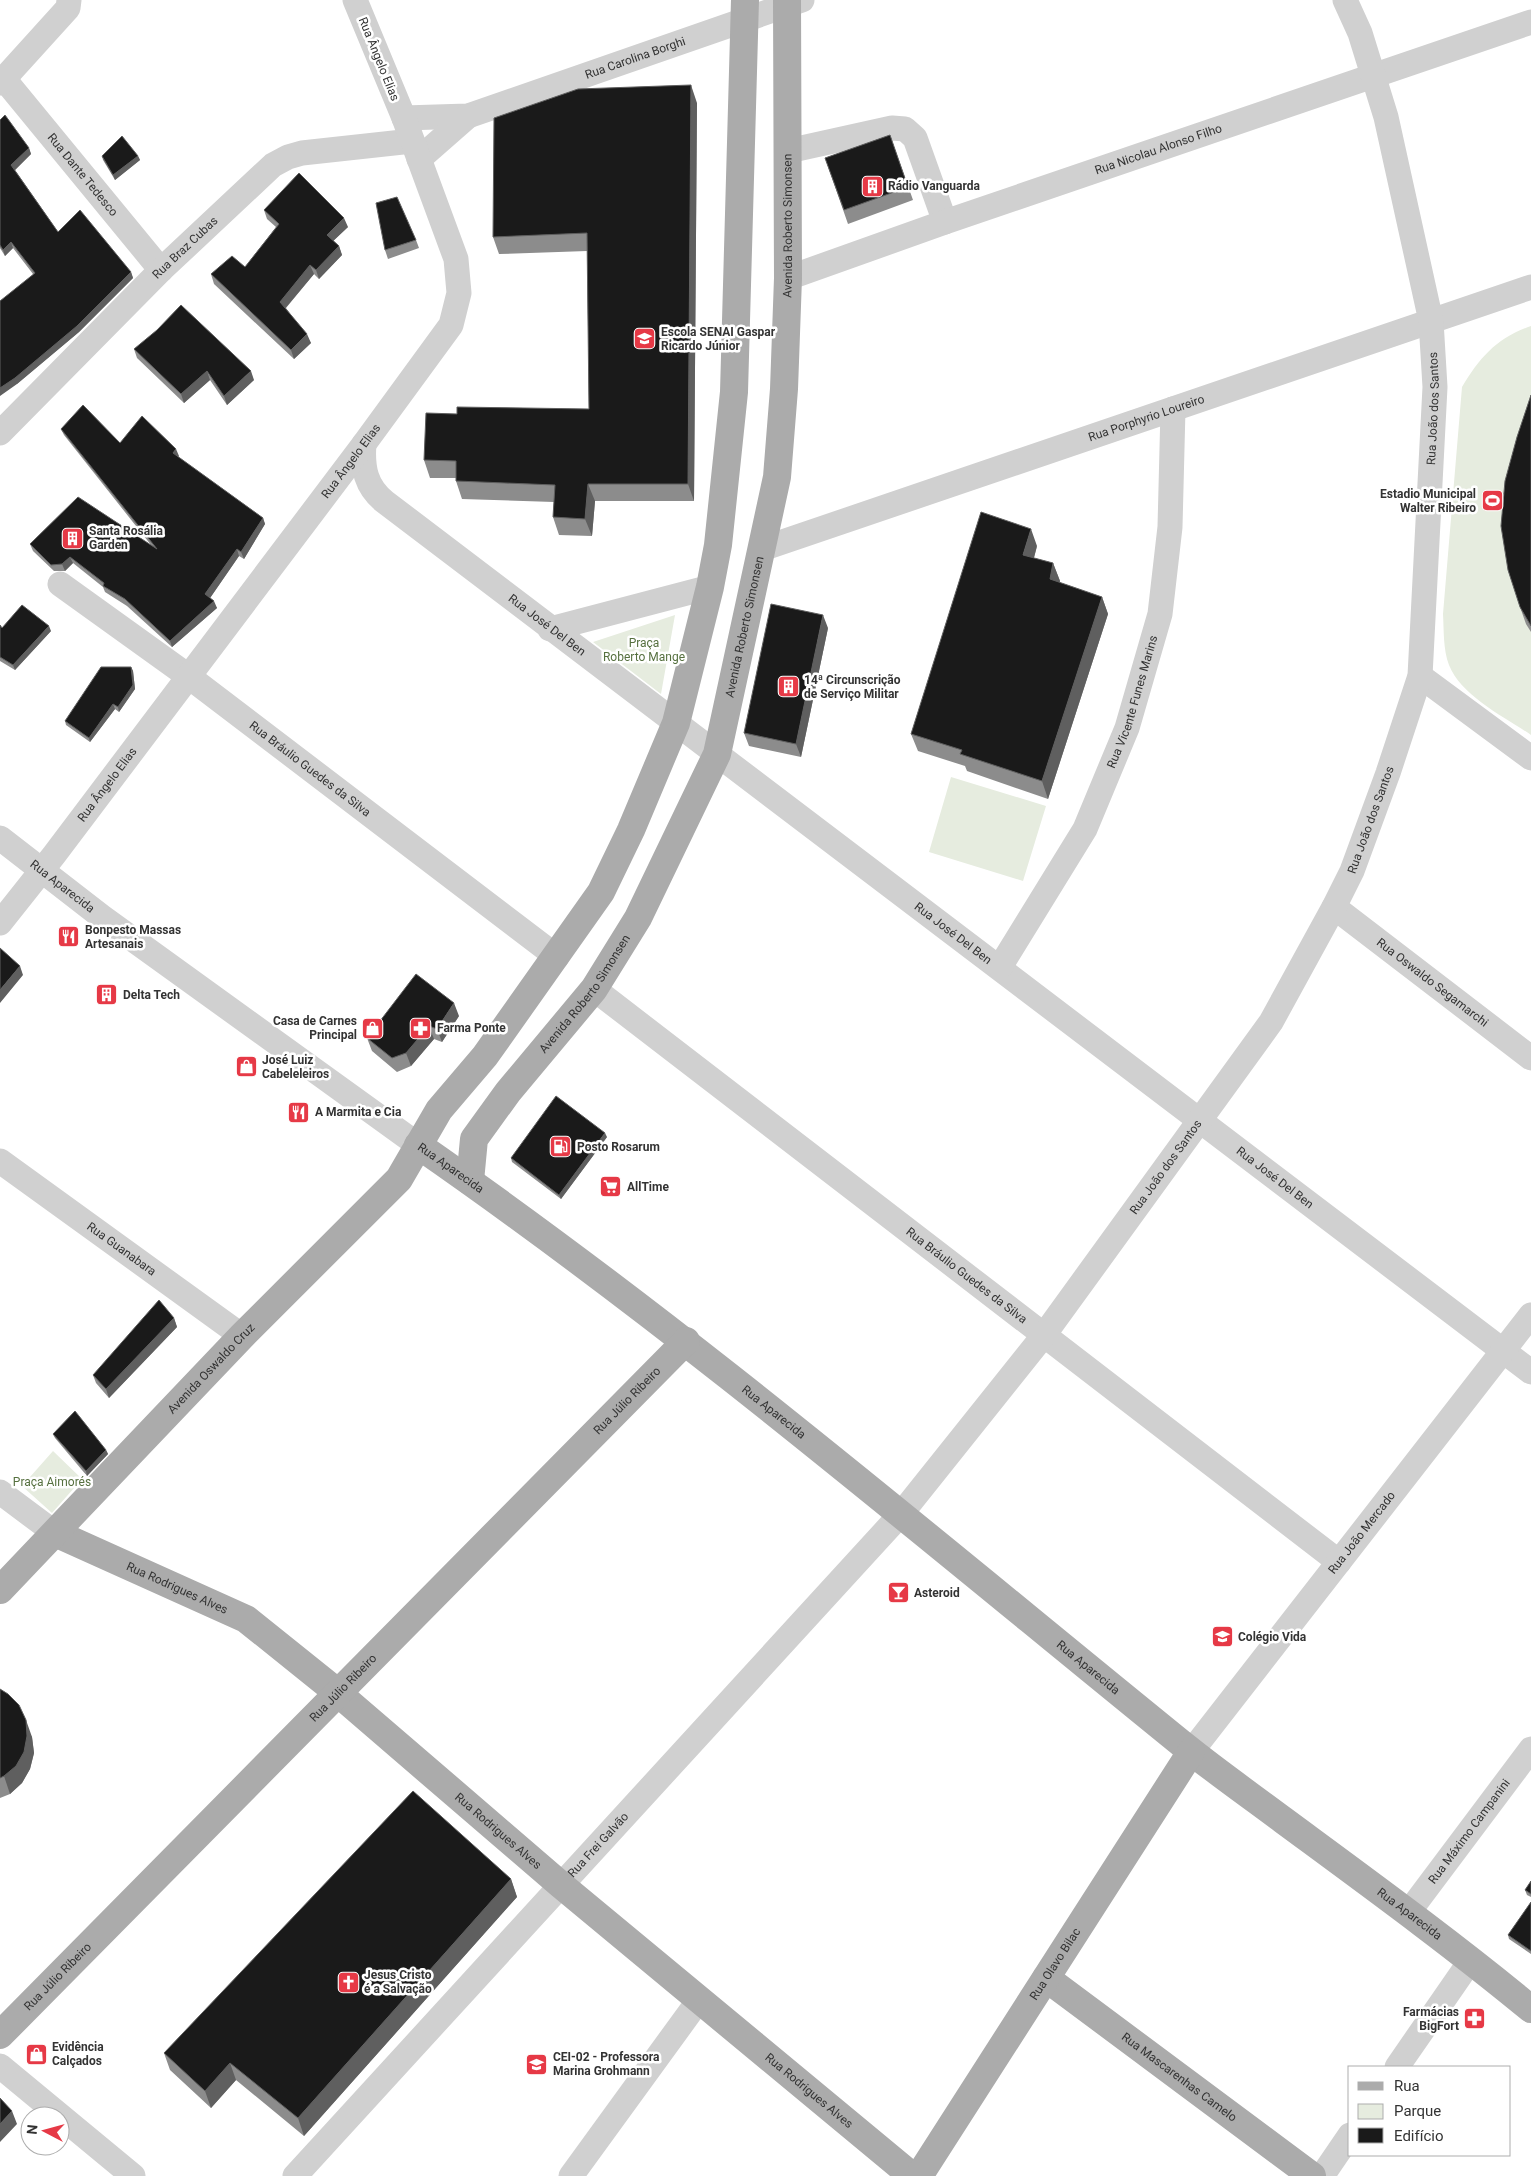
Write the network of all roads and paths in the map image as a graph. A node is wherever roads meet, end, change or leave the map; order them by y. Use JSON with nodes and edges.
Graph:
{"nodes":[{"id":1,"x":69,"y":0,"type":"edge"},
{"id":2,"x":355,"y":0,"type":"edge"},
{"id":3,"x":1345,"y":0,"type":"edge"},
{"id":4,"x":792,"y":2,"type":"edge"},
{"id":5,"x":745,"y":9,"type":"edge"},
{"id":6,"x":1531,"y":22,"type":"edge"},
{"id":7,"x":1373,"y":76,"type":"junction"},
{"id":8,"x":2,"y":81,"type":"edge"},
{"id":9,"x":468,"y":116,"type":"junction"},
{"id":10,"x":412,"y":139,"type":"junction"},
{"id":11,"x":788,"y":151,"type":"junction"},
{"id":12,"x":945,"y":222,"type":"junction"},
{"id":13,"x":161,"y":270,"type":"junction"},
{"id":14,"x":788,"y":278,"type":"junction"},
{"id":15,"x":1531,"y":287,"type":"edge"},
{"id":16,"x":1431,"y":322,"type":"junction"},
{"id":17,"x":1172,"y":409,"type":"junction"},
{"id":18,"x":0,"y":433,"type":"edge"},
{"id":19,"x":364,"y":444,"type":"junction"},
{"id":20,"x":374,"y":494,"type":"junction"},
{"id":21,"x":317,"y":505,"type":"junction"},
{"id":22,"x":762,"y":549,"type":"junction"},
{"id":23,"x":60,"y":584,"type":"dead end"},
{"id":24,"x":710,"y":587,"type":"junction"},
{"id":25,"x":550,"y":629,"type":"junction"},
{"id":26,"x":188,"y":676,"type":"junction"},
{"id":27,"x":1420,"y":676,"type":"junction"},
{"id":28,"x":676,"y":723,"type":"junction"},
{"id":29,"x":717,"y":754,"type":"junction"},
{"id":30,"x":1531,"y":758,"type":"edge"},
{"id":31,"x":0,"y":838,"type":"edge"},
{"id":32,"x":42,"y":871,"type":"junction"},
{"id":33,"x":1334,"y":906,"type":"junction"},
{"id":34,"x":0,"y":922,"type":"edge"},
{"id":35,"x":557,"y":957,"type":"junction"},
{"id":36,"x":1000,"y":967,"type":"junction"},
{"id":37,"x":594,"y":989,"type":"junction"},
{"id":38,"x":1531,"y":1058,"type":"edge"},
{"id":39,"x":1200,"y":1120,"type":"junction"},
{"id":40,"x":418,"y":1145,"type":"junction"},
{"id":41,"x":0,"y":1161,"type":"edge"},
{"id":42,"x":470,"y":1181,"type":"junction"},
{"id":43,"x":1531,"y":1314,"type":"edge"},
{"id":44,"x":1044,"y":1335,"type":"junction"},
{"id":45,"x":242,"y":1336,"type":"junction"},
{"id":46,"x":686,"y":1341,"type":"junction"},
{"id":47,"x":1503,"y":1351,"type":"junction"},
{"id":48,"x":1531,"y":1372,"type":"edge"},
{"id":49,"x":0,"y":1492,"type":"edge"},
{"id":50,"x":901,"y":1514,"type":"junction"},
{"id":51,"x":55,"y":1533,"type":"junction"},
{"id":52,"x":1339,"y":1562,"type":"junction"},
{"id":53,"x":0,"y":1590,"type":"edge"},
{"id":54,"x":338,"y":1693,"type":"junction"},
{"id":55,"x":1531,"y":1749,"type":"edge"},
{"id":56,"x":1191,"y":1752,"type":"junction"},
{"id":57,"x":561,"y":1885,"type":"junction"},
{"id":58,"x":1408,"y":1913,"type":"junction"},
{"id":59,"x":1471,"y":1960,"type":"junction"},
{"id":60,"x":1046,"y":1978,"type":"junction"},
{"id":61,"x":700,"y":2000,"type":"junction"},
{"id":62,"x":1531,"y":2009,"type":"edge"},
{"id":63,"x":0,"y":2035,"type":"edge"},
{"id":64,"x":0,"y":2066,"type":"edge"},
{"id":65,"x":1398,"y":2066,"type":"edge"},
{"id":66,"x":1348,"y":2138,"type":"edge"},
{"id":67,"x":133,"y":2176,"type":"edge"},
{"id":68,"x":295,"y":2176,"type":"edge"},
{"id":69,"x":571,"y":2176,"type":"edge"},
{"id":70,"x":912,"y":2176,"type":"edge"},
{"id":71,"x":919,"y":2176,"type":"edge"},
{"id":72,"x":1312,"y":2176,"type":"edge"},
{"id":73,"x":1322,"y":2176,"type":"edge"}],
"edges":[{"from":1,"to":8,"type":"street"},
{"from":2,"to":10,"type":"street","name":"Rua Ângelo Elias"},
{"from":3,"to":7,"type":"street","name":"Rua João dos Santos"},
{"from":4,"to":5,"type":"street","name":"Rua Carolina Borghi"},
{"from":4,"to":11,"type":"main road","name":"Avenida Roberto Simonsen"},
{"from":5,"to":9,"type":"street","name":"Rua Carolina Borghi"},
{"from":5,"to":24,"type":"main road"},
{"from":6,"to":7,"type":"street","name":"Rua Nicolau Alonso Filho"},
{"from":7,"to":12,"type":"street","name":"Rua Nicolau Alonso Filho"},
{"from":7,"to":16,"type":"street","name":"Rua João dos Santos"},
{"from":8,"to":13,"type":"street","name":"Rua Dante Tedesco"},
{"from":9,"to":10,"type":"street","name":"Rua Carolina Borghi"},
{"from":9,"to":10,"type":"street","name":"Rua Carolina Borghi"},
{"from":10,"to":13,"type":"street","name":"Rua Braz Cubas"},
{"from":10,"to":19,"type":"street","name":"Rua Ângelo Elias"},
{"from":11,"to":12,"type":"street"},
{"from":11,"to":14,"type":"main road","name":"Avenida Roberto Simonsen"},
{"from":12,"to":14,"type":"street","name":"Rua Nicolau Alonso Filho"},
{"from":13,"to":18,"type":"street","name":"Rua Braz Cubas"},
{"from":14,"to":22,"type":"main road","name":"Avenida Roberto Simonsen"},
{"from":15,"to":16,"type":"street","name":"Rua Porphyrio Loureiro"},
{"from":16,"to":17,"type":"street","name":"Rua Porphyrio Loureiro"},
{"from":16,"to":27,"type":"street","name":"Rua João dos Santos"},
{"from":17,"to":22,"type":"street","name":"Rua Porphyrio Loureiro"},
{"from":17,"to":36,"type":"street","name":"Rua Vicente Funes Marins"},
{"from":19,"to":20,"type":"street","name":"Rua José Del Ben"},
{"from":19,"to":21,"type":"street","name":"Rua Ângelo Elias"},
{"from":20,"to":21,"type":"street"},
{"from":20,"to":25,"type":"street","name":"Rua José Del Ben"},
{"from":21,"to":26,"type":"street","name":"Rua Ângelo Elias"},
{"from":22,"to":29,"type":"main road","name":"Avenida Roberto Simonsen"},
{"from":23,"to":26,"type":"street","name":"Rua Bráulio Guedes da Silva"},
{"from":24,"to":25,"type":"street"},
{"from":24,"to":28,"type":"main road"},
{"from":25,"to":28,"type":"street","name":"Rua José Del Ben"},
{"from":26,"to":32,"type":"street","name":"Rua Ângelo Elias"},
{"from":26,"to":35,"type":"street","name":"Rua Bráulio Guedes da Silva"},
{"from":27,"to":30,"type":"street"},
{"from":27,"to":33,"type":"street","name":"Rua João dos Santos"},
{"from":28,"to":29,"type":"street","name":"Rua José Del Ben"},
{"from":28,"to":35,"type":"main road"},
{"from":29,"to":36,"type":"street","name":"Rua José Del Ben"},
{"from":29,"to":37,"type":"main road","name":"Avenida Roberto Simonsen"},
{"from":31,"to":32,"type":"street","name":"Rua Aparecida"},
{"from":32,"to":34,"type":"street","name":"Rua Ângelo Elias"},
{"from":32,"to":40,"type":"street","name":"Rua Aparecida"},
{"from":33,"to":38,"type":"street","name":"Rua Oswaldo Segamarchi"},
{"from":33,"to":39,"type":"street","name":"Rua João dos Santos"},
{"from":35,"to":40,"type":"main road"},
{"from":36,"to":39,"type":"street","name":"Rua José Del Ben"},
{"from":37,"to":42,"type":"main road","name":"Avenida Roberto Simonsen"},
{"from":37,"to":44,"type":"street","name":"Rua Bráulio Guedes da Silva"},
{"from":39,"to":44,"type":"street","name":"Rua João dos Santos"},
{"from":39,"to":47,"type":"street","name":"Rua José Del Ben"},
{"from":40,"to":42,"type":"main road","name":"Rua Aparecida"},
{"from":40,"to":45,"type":"main road","name":"Avenida Oswaldo Cruz"},
{"from":41,"to":45,"type":"street","name":"Rua Guanabara"},
{"from":42,"to":46,"type":"main road","name":"Rua Aparecida"},
{"from":43,"to":47,"type":"street","name":"Rua João Mercado"},
{"from":44,"to":50,"type":"street","name":"Rua João dos Santos"},
{"from":44,"to":52,"type":"street","name":"Rua Bráulio Guedes da Silva"},
{"from":45,"to":51,"type":"main road","name":"Avenida Oswaldo Cruz"},
{"from":46,"to":50,"type":"main road","name":"Rua Aparecida"},
{"from":46,"to":54,"type":"main road","name":"Rua Júlio Ribeiro"},
{"from":47,"to":48,"type":"street","name":"Rua José Del Ben"},
{"from":47,"to":52,"type":"street","name":"Rua João Mercado"},
{"from":49,"to":51,"type":"street"},
{"from":50,"to":56,"type":"main road","name":"Rua Aparecida"},
{"from":50,"to":57,"type":"street","name":"Rua Frei Galvão"},
{"from":51,"to":53,"type":"main road","name":"Avenida Oswaldo Cruz"},
{"from":51,"to":54,"type":"main road","name":"Rua Rodrigues Alves"},
{"from":52,"to":56,"type":"street","name":"Rua João Mercado"},
{"from":54,"to":57,"type":"main road","name":"Rua Rodrigues Alves"},
{"from":54,"to":63,"type":"main road","name":"Rua Júlio Ribeiro"},
{"from":55,"to":58,"type":"street","name":"Rua Máximo Campanini"},
{"from":56,"to":58,"type":"main road","name":"Rua Aparecida"},
{"from":56,"to":60,"type":"main road","name":"Rua Olavo Bilac"},
{"from":57,"to":61,"type":"main road","name":"Rua Rodrigues Alves"},
{"from":57,"to":68,"type":"street","name":"Rua Frei Galvão"},
{"from":58,"to":59,"type":"main road","name":"Rua Aparecida"},
{"from":59,"to":62,"type":"main road","name":"Rua Aparecida"},
{"from":59,"to":65,"type":"street"},
{"from":60,"to":71,"type":"main road","name":"Rua Olavo Bilac"},
{"from":60,"to":72,"type":"main road","name":"Rua Mascarenhas Camelo"},
{"from":61,"to":69,"type":"street"},
{"from":61,"to":70,"type":"main road","name":"Rua Rodrigues Alves"},
{"from":64,"to":67,"type":"street"},
{"from":66,"to":73,"type":"street"}]}
